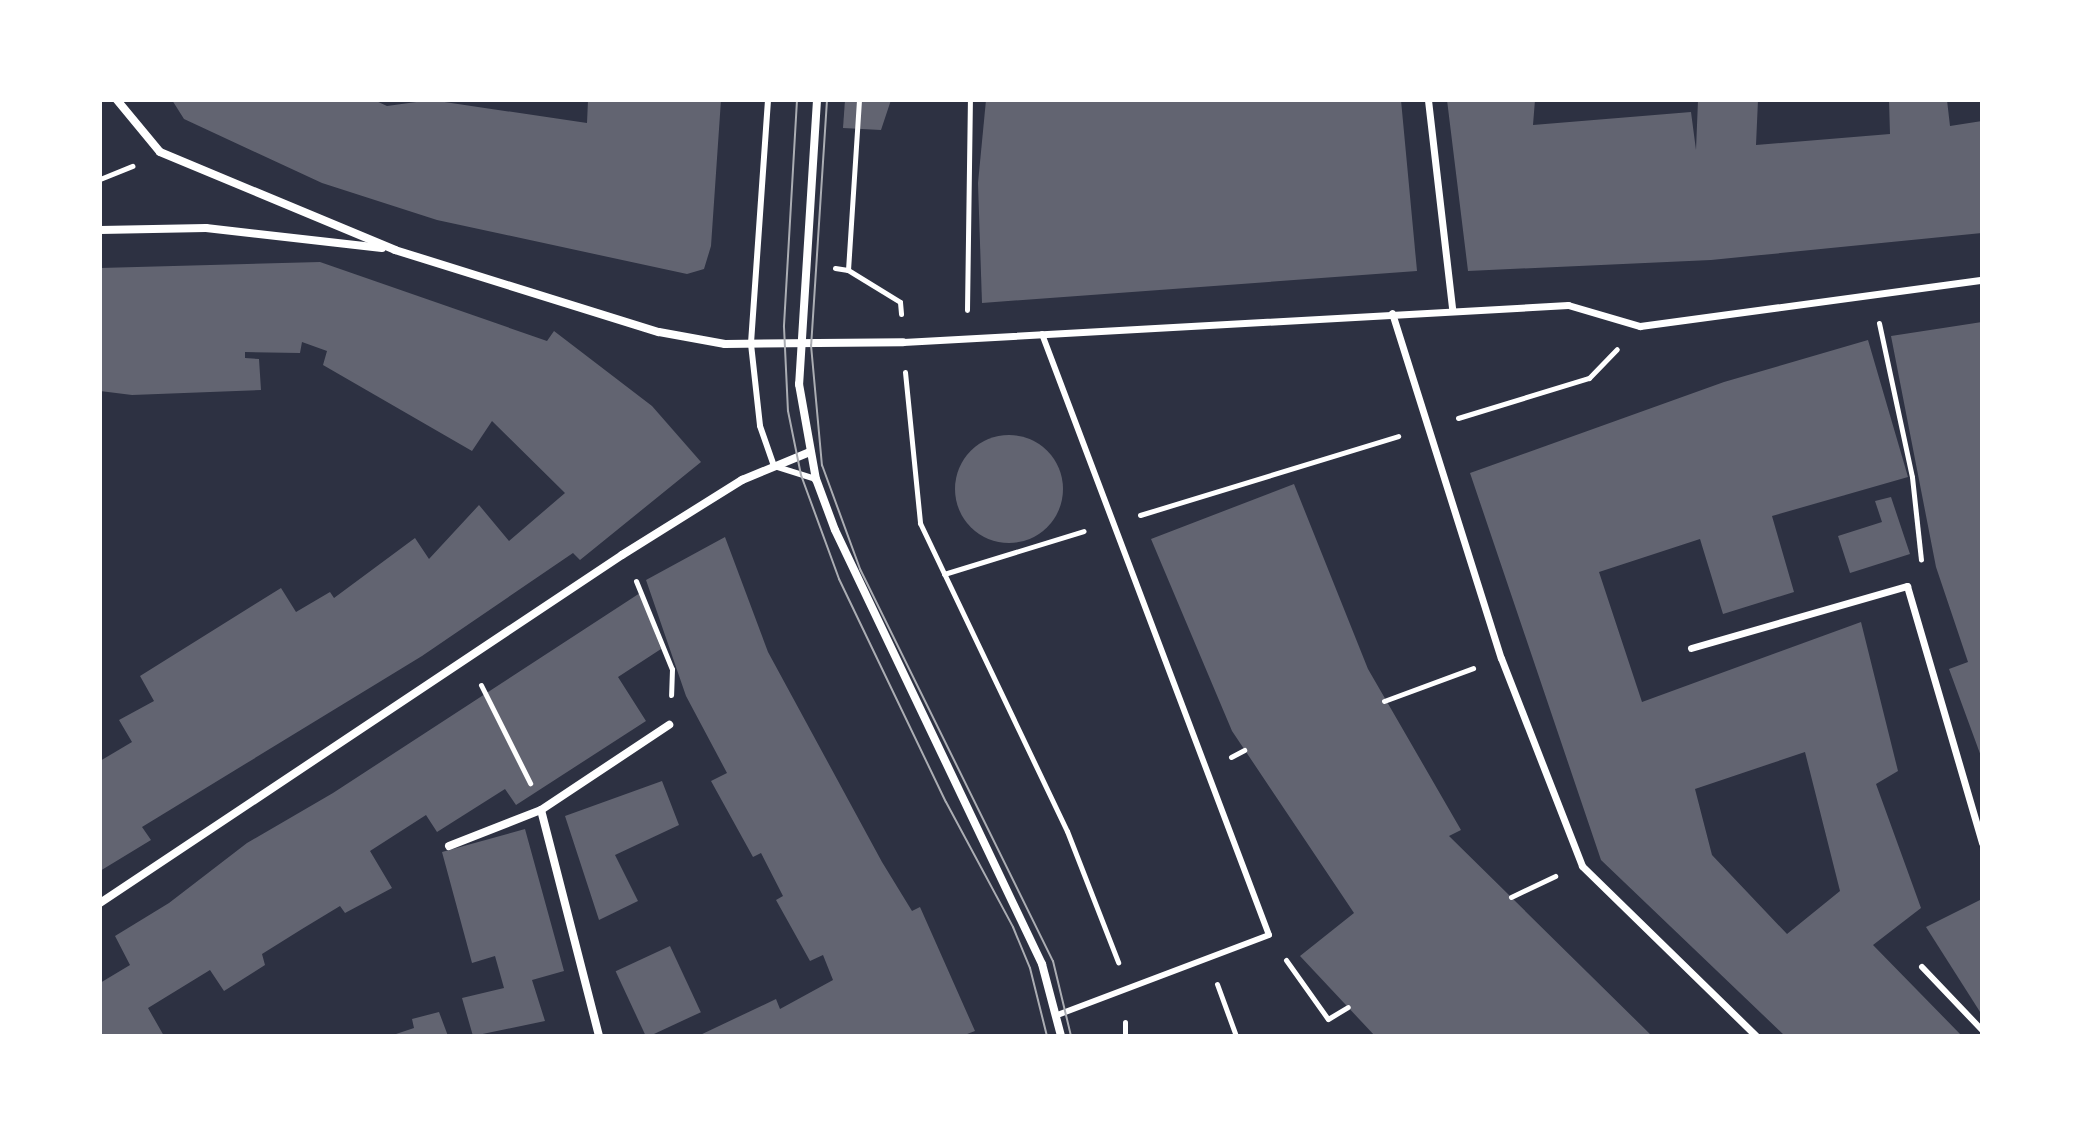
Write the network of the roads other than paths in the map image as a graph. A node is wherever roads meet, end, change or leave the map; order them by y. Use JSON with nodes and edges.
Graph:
{"nodes":[{"id":1,"x":117,"y":100,"type":"edge"},
{"id":2,"x":768,"y":100,"type":"edge"},
{"id":3,"x":817,"y":100,"type":"edge"},
{"id":4,"x":1428,"y":100,"type":"edge"},
{"id":5,"x":100,"y":230,"type":"edge"},
{"id":6,"x":395,"y":250,"type":"junction"},
{"id":7,"x":1982,"y":280,"type":"edge"},
{"id":8,"x":1452,"y":309,"type":"junction"},
{"id":9,"x":1392,"y":313,"type":"junction"},
{"id":10,"x":1042,"y":334,"type":"junction"},
{"id":11,"x":903,"y":342,"type":"joint"},
{"id":12,"x":751,"y":344,"type":"junction"},
{"id":13,"x":800,"y":345,"type":"junction"},
{"id":14,"x":810,"y":452,"type":"junction"},
{"id":15,"x":774,"y":466,"type":"junction"},
{"id":16,"x":816,"y":479,"type":"junction"},
{"id":17,"x":1691,"y":648,"type":"dead end"},
{"id":18,"x":669,"y":725,"type":"road end"},
{"id":19,"x":541,"y":810,"type":"junction"},
{"id":20,"x":1982,"y":843,"type":"edge"},
{"id":21,"x":449,"y":846,"type":"dead end"},
{"id":22,"x":100,"y":903,"type":"edge"},
{"id":23,"x":1922,"y":967,"type":"dead end"},
{"id":24,"x":1057,"y":1015,"type":"junction"},
{"id":25,"x":1982,"y":1030,"type":"edge"},
{"id":26,"x":599,"y":1036,"type":"edge"},
{"id":27,"x":1061,"y":1036,"type":"edge"},
{"id":28,"x":1756,"y":1036,"type":"edge"}],
"edges":[{"from":1,"to":6,"type":"street"},
{"from":2,"to":12,"type":"lane"},
{"from":3,"to":13,"type":"street"},
{"from":4,"to":8,"type":"street"},
{"from":5,"to":6,"type":"street"},
{"from":6,"to":12,"type":"street"},
{"from":7,"to":8,"type":"street"},
{"from":8,"to":9,"type":"street"},
{"from":9,"to":10,"type":"street"},
{"from":9,"to":28,"type":"street"},
{"from":10,"to":11,"type":"street"},
{"from":10,"to":24,"type":"lane"},
{"from":11,"to":13,"type":"street"},
{"from":12,"to":13,"type":"street"},
{"from":12,"to":15,"type":"lane"},
{"from":13,"to":14,"type":"street"},
{"from":14,"to":15,"type":"street"},
{"from":14,"to":16,"type":"street"},
{"from":15,"to":16,"type":"lane"},
{"from":15,"to":22,"type":"street"},
{"from":16,"to":24,"type":"street"},
{"from":17,"to":20,"type":"street"},
{"from":18,"to":19,"type":"street"},
{"from":19,"to":21,"type":"street"},
{"from":19,"to":26,"type":"street"},
{"from":23,"to":25,"type":"lane"},
{"from":24,"to":27,"type":"street"}]}
